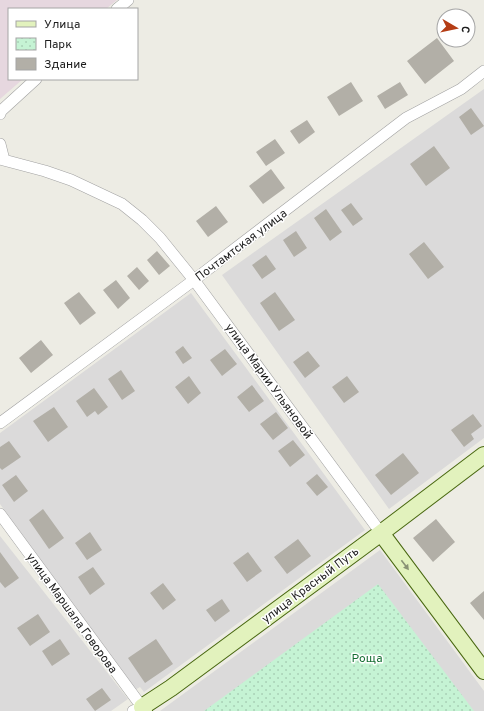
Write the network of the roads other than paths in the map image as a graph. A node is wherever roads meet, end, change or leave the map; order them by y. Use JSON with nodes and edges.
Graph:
{"nodes":[{"id":1,"x":128,"y":0,"type":"edge"},
{"id":2,"x":118,"y":8,"type":"edge"},
{"id":3,"x":484,"y":71,"type":"edge"},
{"id":4,"x":35,"y":80,"type":"edge"},
{"id":5,"x":0,"y":114,"type":"edge"},
{"id":6,"x":0,"y":144,"type":"edge"},
{"id":7,"x":2,"y":159,"type":"edge"},
{"id":8,"x":194,"y":280,"type":"junction"},
{"id":9,"x":0,"y":423,"type":"edge"},
{"id":10,"x":484,"y":455,"type":"edge"},
{"id":11,"x":0,"y":514,"type":"edge"},
{"id":12,"x":381,"y":533,"type":"junction"},
{"id":13,"x":484,"y":671,"type":"edge"},
{"id":14,"x":139,"y":710,"type":"edge"}],
"edges":[{"from":1,"to":2,"type":"street"},
{"from":3,"to":8,"type":"street","name":"Почтамтская улица"},
{"from":4,"to":5,"type":"street"},
{"from":6,"to":7,"type":"street"},
{"from":7,"to":8,"type":"street","name":"улица Марии Ульяновой"},
{"from":8,"to":9,"type":"street","name":"Почтамтская улица"},
{"from":8,"to":12,"type":"street","name":"улица Марии Ульяновой"},
{"from":10,"to":12,"type":"street","name":"улица Красный Путь"},
{"from":11,"to":14,"type":"street","name":"улица Маршала Говорова"},
{"from":12,"to":13,"type":"street","name":"улица Марии Ульяновой","one_way":true},
{"from":12,"to":14,"type":"street","name":"улица Красный Путь"}]}
